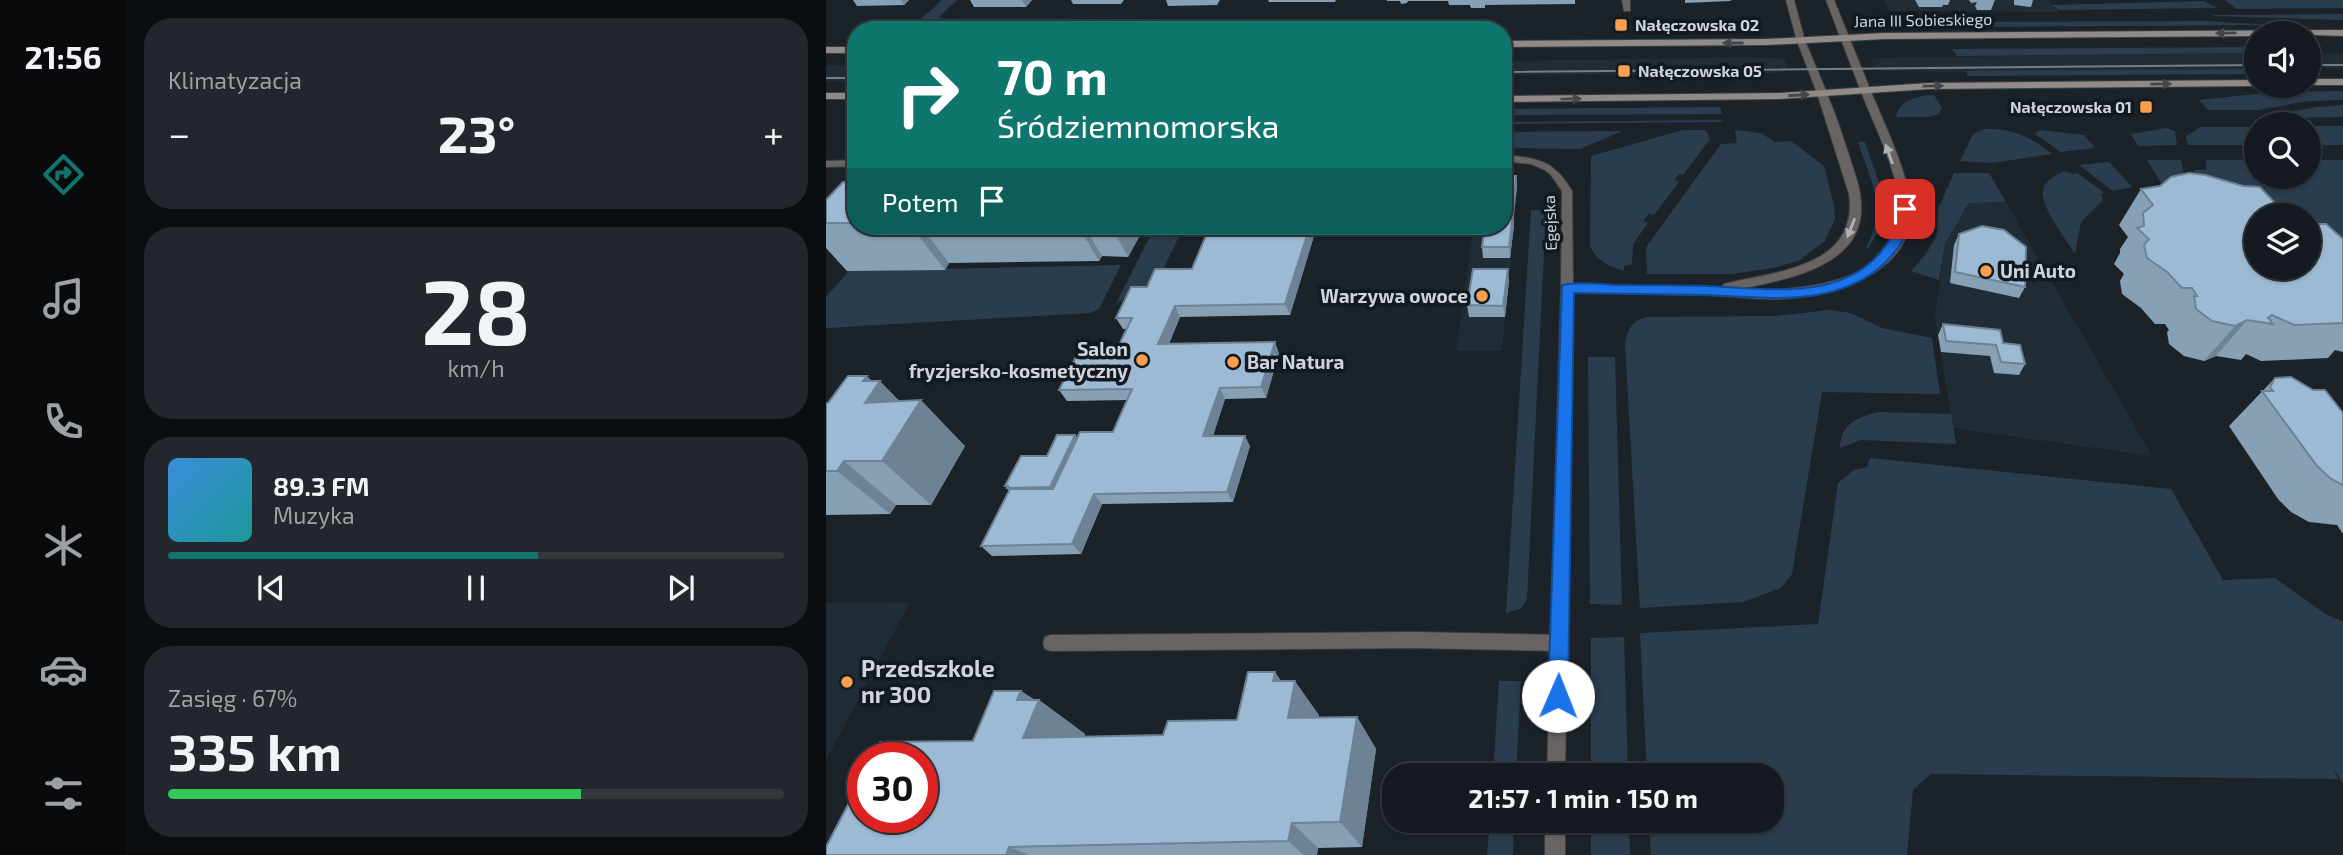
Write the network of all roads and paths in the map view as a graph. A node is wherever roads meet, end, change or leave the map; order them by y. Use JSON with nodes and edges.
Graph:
{"nodes":[{"id":1,"x":1790,"y":0,"type":"edge"},
{"id":2,"x":1830,"y":0,"type":"edge"},
{"id":3,"x":2343,"y":33,"type":"edge"},
{"id":4,"x":1846,"y":37,"type":"junction"},
{"id":5,"x":1801,"y":41,"type":"junction"},
{"id":6,"x":1512,"y":44,"type":"edge"},
{"id":7,"x":826,"y":50,"type":"edge"},
{"id":8,"x":847,"y":50,"type":"edge"},
{"id":9,"x":2321,"y":82,"type":"edge"},
{"id":10,"x":2343,"y":82,"type":"edge"},
{"id":11,"x":2244,"y":83,"type":"edge"},
{"id":12,"x":1865,"y":89,"type":"junction"},
{"id":13,"x":1822,"y":93,"type":"junction"},
{"id":14,"x":826,"y":96,"type":"edge"},
{"id":15,"x":847,"y":96,"type":"edge"},
{"id":16,"x":1512,"y":99,"type":"edge"},
{"id":17,"x":1512,"y":159,"type":"edge"},
{"id":18,"x":847,"y":164,"type":"edge"},
{"id":19,"x":828,"y":165,"type":"edge"},
{"id":20,"x":1567,"y":288,"type":"junction"},
{"id":21,"x":1709,"y":291,"type":"junction"},
{"id":22,"x":1051,"y":643,"type":"dead end"},
{"id":23,"x":1559,"y":643,"type":"junction"},
{"id":24,"x":1556,"y":763,"type":"edge"},
{"id":25,"x":1555,"y":833,"type":"edge"},
{"id":26,"x":1555,"y":855,"type":"edge"}],
"edges":[{"from":1,"to":5,"type":"street"},
{"from":2,"to":4,"type":"street"},
{"from":3,"to":4,"type":"main road","name":"Jana III Sobieskiego","one_way":true},
{"from":4,"to":5,"type":"main road","name":"Jana III Sobieskiego"},
{"from":4,"to":12,"type":"street"},
{"from":5,"to":6,"type":"main road","name":"Jana III Sobieskiego","one_way":true},
{"from":5,"to":13,"type":"street"},
{"from":7,"to":8,"type":"main road"},
{"from":9,"to":10,"type":"main road"},
{"from":12,"to":11,"type":"main road","one_way":true},
{"from":12,"to":13,"type":"main road"},
{"from":21,"to":12,"type":"street","one_way":true},
{"from":16,"to":13,"type":"main road","one_way":true},
{"from":13,"to":21,"type":"street","one_way":true},
{"from":14,"to":15,"type":"main road"},
{"from":17,"to":20,"type":"street","name":"Egejska"},
{"from":18,"to":19,"type":"street"},
{"from":20,"to":21,"type":"street"},
{"from":20,"to":23,"type":"street","name":"Egejska"},
{"from":22,"to":23,"type":"street"},
{"from":23,"to":24,"type":"street","name":"Egejska"},
{"from":25,"to":26,"type":"street"}]}
